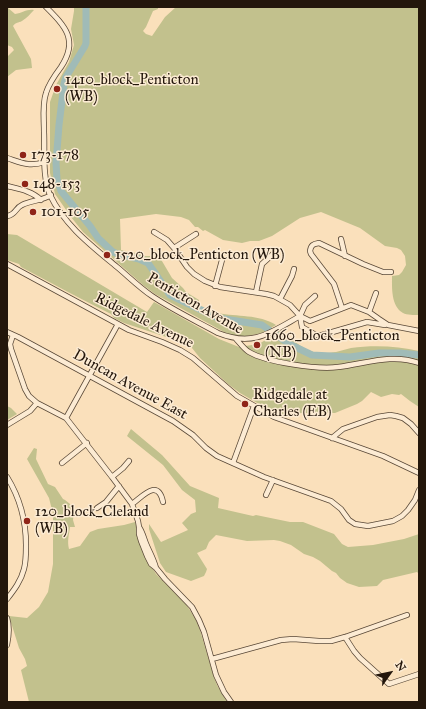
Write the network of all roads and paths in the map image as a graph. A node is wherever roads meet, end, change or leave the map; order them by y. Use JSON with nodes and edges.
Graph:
{"nodes":[{"id":1,"x":46,"y":7,"type":"edge"},
{"id":2,"x":7,"y":158,"type":"edge"},
{"id":3,"x":45,"y":162,"type":"junction"},
{"id":4,"x":7,"y":186,"type":"edge"},
{"id":5,"x":51,"y":195,"type":"junction"},
{"id":6,"x":41,"y":200,"type":"junction"},
{"id":7,"x":7,"y":216,"type":"edge"},
{"id":8,"x":154,"y":232,"type":"dead end"},
{"id":9,"x":196,"y":234,"type":"dead end"},
{"id":10,"x":341,"y":239,"type":"dead end"},
{"id":11,"x":174,"y":248,"type":"junction"},
{"id":12,"x":273,"y":254,"type":"dead end"},
{"id":13,"x":345,"y":256,"type":"junction"},
{"id":14,"x":222,"y":260,"type":"dead end"},
{"id":15,"x":7,"y":264,"type":"edge"},
{"id":16,"x":294,"y":269,"type":"dead end"},
{"id":17,"x":391,"y":272,"type":"dead end"},
{"id":18,"x":216,"y":286,"type":"junction"},
{"id":19,"x":256,"y":292,"type":"junction"},
{"id":20,"x":376,"y":294,"type":"dead end"},
{"id":21,"x":316,"y":296,"type":"dead end"},
{"id":22,"x":280,"y":299,"type":"junction"},
{"id":23,"x":342,"y":308,"type":"junction"},
{"id":24,"x":369,"y":312,"type":"junction"},
{"id":25,"x":300,"y":316,"type":"junction"},
{"id":26,"x":118,"y":324,"type":"junction"},
{"id":27,"x":388,"y":325,"type":"junction"},
{"id":28,"x":419,"y":331,"type":"edge"},
{"id":29,"x":7,"y":332,"type":"edge"},
{"id":30,"x":13,"y":335,"type":"junction"},
{"id":31,"x":236,"y":339,"type":"junction"},
{"id":32,"x":419,"y":363,"type":"edge"},
{"id":33,"x":89,"y":376,"type":"junction"},
{"id":34,"x":37,"y":403,"type":"junction"},
{"id":35,"x":254,"y":406,"type":"junction"},
{"id":36,"x":66,"y":418,"type":"junction"},
{"id":37,"x":7,"y":425,"type":"edge"},
{"id":38,"x":419,"y":433,"type":"edge"},
{"id":39,"x":332,"y":438,"type":"junction"},
{"id":40,"x":87,"y":443,"type":"junction"},
{"id":41,"x":129,"y":461,"type":"dead end"},
{"id":42,"x":62,"y":463,"type":"dead end"},
{"id":43,"x":233,"y":463,"type":"junction"},
{"id":44,"x":419,"y":473,"type":"edge"},
{"id":45,"x":7,"y":477,"type":"edge"},
{"id":46,"x":112,"y":477,"type":"junction"},
{"id":47,"x":272,"y":480,"type":"junction"},
{"id":48,"x":119,"y":486,"type":"junction"},
{"id":49,"x":419,"y":490,"type":"edge"},
{"id":50,"x":266,"y":495,"type":"dead end"},
{"id":51,"x":163,"y":502,"type":"dead end"},
{"id":52,"x":132,"y":504,"type":"junction"},
{"id":53,"x":97,"y":508,"type":"dead end"},
{"id":54,"x":7,"y":599,"type":"edge"},
{"id":55,"x":407,"y":615,"type":"dead end"},
{"id":56,"x":7,"y":618,"type":"edge"},
{"id":57,"x":345,"y":637,"type":"junction"},
{"id":58,"x":7,"y":644,"type":"edge"},
{"id":59,"x":212,"y":659,"type":"junction"},
{"id":60,"x":419,"y":674,"type":"edge"},
{"id":61,"x":231,"y":702,"type":"edge"}],
"edges":[{"from":1,"to":3,"type":"street","name":"Penticton Avenue"},
{"from":2,"to":3,"type":"street"},
{"from":3,"to":5,"type":"street","name":"Penticton Avenue"},
{"from":4,"to":6,"type":"street"},
{"from":5,"to":6,"type":"street"},
{"from":5,"to":31,"type":"street","name":"Penticton Avenue"},
{"from":6,"to":7,"type":"street"},
{"from":8,"to":11,"type":"street"},
{"from":9,"to":11,"type":"street"},
{"from":10,"to":13,"type":"street"},
{"from":11,"to":18,"type":"street"},
{"from":12,"to":19,"type":"street"},
{"from":13,"to":17,"type":"street"},
{"from":13,"to":23,"type":"street"},
{"from":14,"to":18,"type":"street"},
{"from":15,"to":26,"type":"street","name":"Ridgedale Avenue"},
{"from":16,"to":22,"type":"street"},
{"from":18,"to":19,"type":"street"},
{"from":19,"to":22,"type":"street"},
{"from":20,"to":24,"type":"street"},
{"from":21,"to":25,"type":"street"},
{"from":22,"to":25,"type":"street"},
{"from":23,"to":24,"type":"street"},
{"from":23,"to":25,"type":"street"},
{"from":24,"to":27,"type":"street"},
{"from":25,"to":27,"type":"street"},
{"from":25,"to":31,"type":"street"},
{"from":26,"to":33,"type":"street"},
{"from":26,"to":35,"type":"street","name":"Ridgedale Avenue"},
{"from":27,"to":28,"type":"street"},
{"from":29,"to":30,"type":"street","name":"Duncan Avenue East"},
{"from":30,"to":33,"type":"street","name":"Duncan Avenue East"},
{"from":30,"to":34,"type":"street"},
{"from":31,"to":32,"type":"street","name":"Penticton Avenue"},
{"from":33,"to":36,"type":"street"},
{"from":33,"to":43,"type":"street","name":"Duncan Avenue East"},
{"from":34,"to":36,"type":"street"},
{"from":34,"to":37,"type":"street"},
{"from":35,"to":39,"type":"street","name":"Ridgedale Avenue"},
{"from":35,"to":43,"type":"street"},
{"from":36,"to":40,"type":"street"},
{"from":38,"to":39,"type":"street"},
{"from":39,"to":44,"type":"street","name":"Ridgedale Avenue"},
{"from":40,"to":42,"type":"street"},
{"from":40,"to":46,"type":"street"},
{"from":41,"to":46,"type":"street"},
{"from":43,"to":47,"type":"street","name":"Duncan Avenue East"},
{"from":45,"to":54,"type":"street"},
{"from":46,"to":48,"type":"street"},
{"from":47,"to":49,"type":"street","name":"Duncan Avenue East"},
{"from":47,"to":50,"type":"street"},
{"from":48,"to":52,"type":"street"},
{"from":48,"to":53,"type":"street"},
{"from":51,"to":52,"type":"street"},
{"from":52,"to":59,"type":"street"},
{"from":55,"to":57,"type":"street"},
{"from":56,"to":58,"type":"street"},
{"from":57,"to":59,"type":"street"},
{"from":57,"to":60,"type":"street"},
{"from":59,"to":61,"type":"street"}]}
